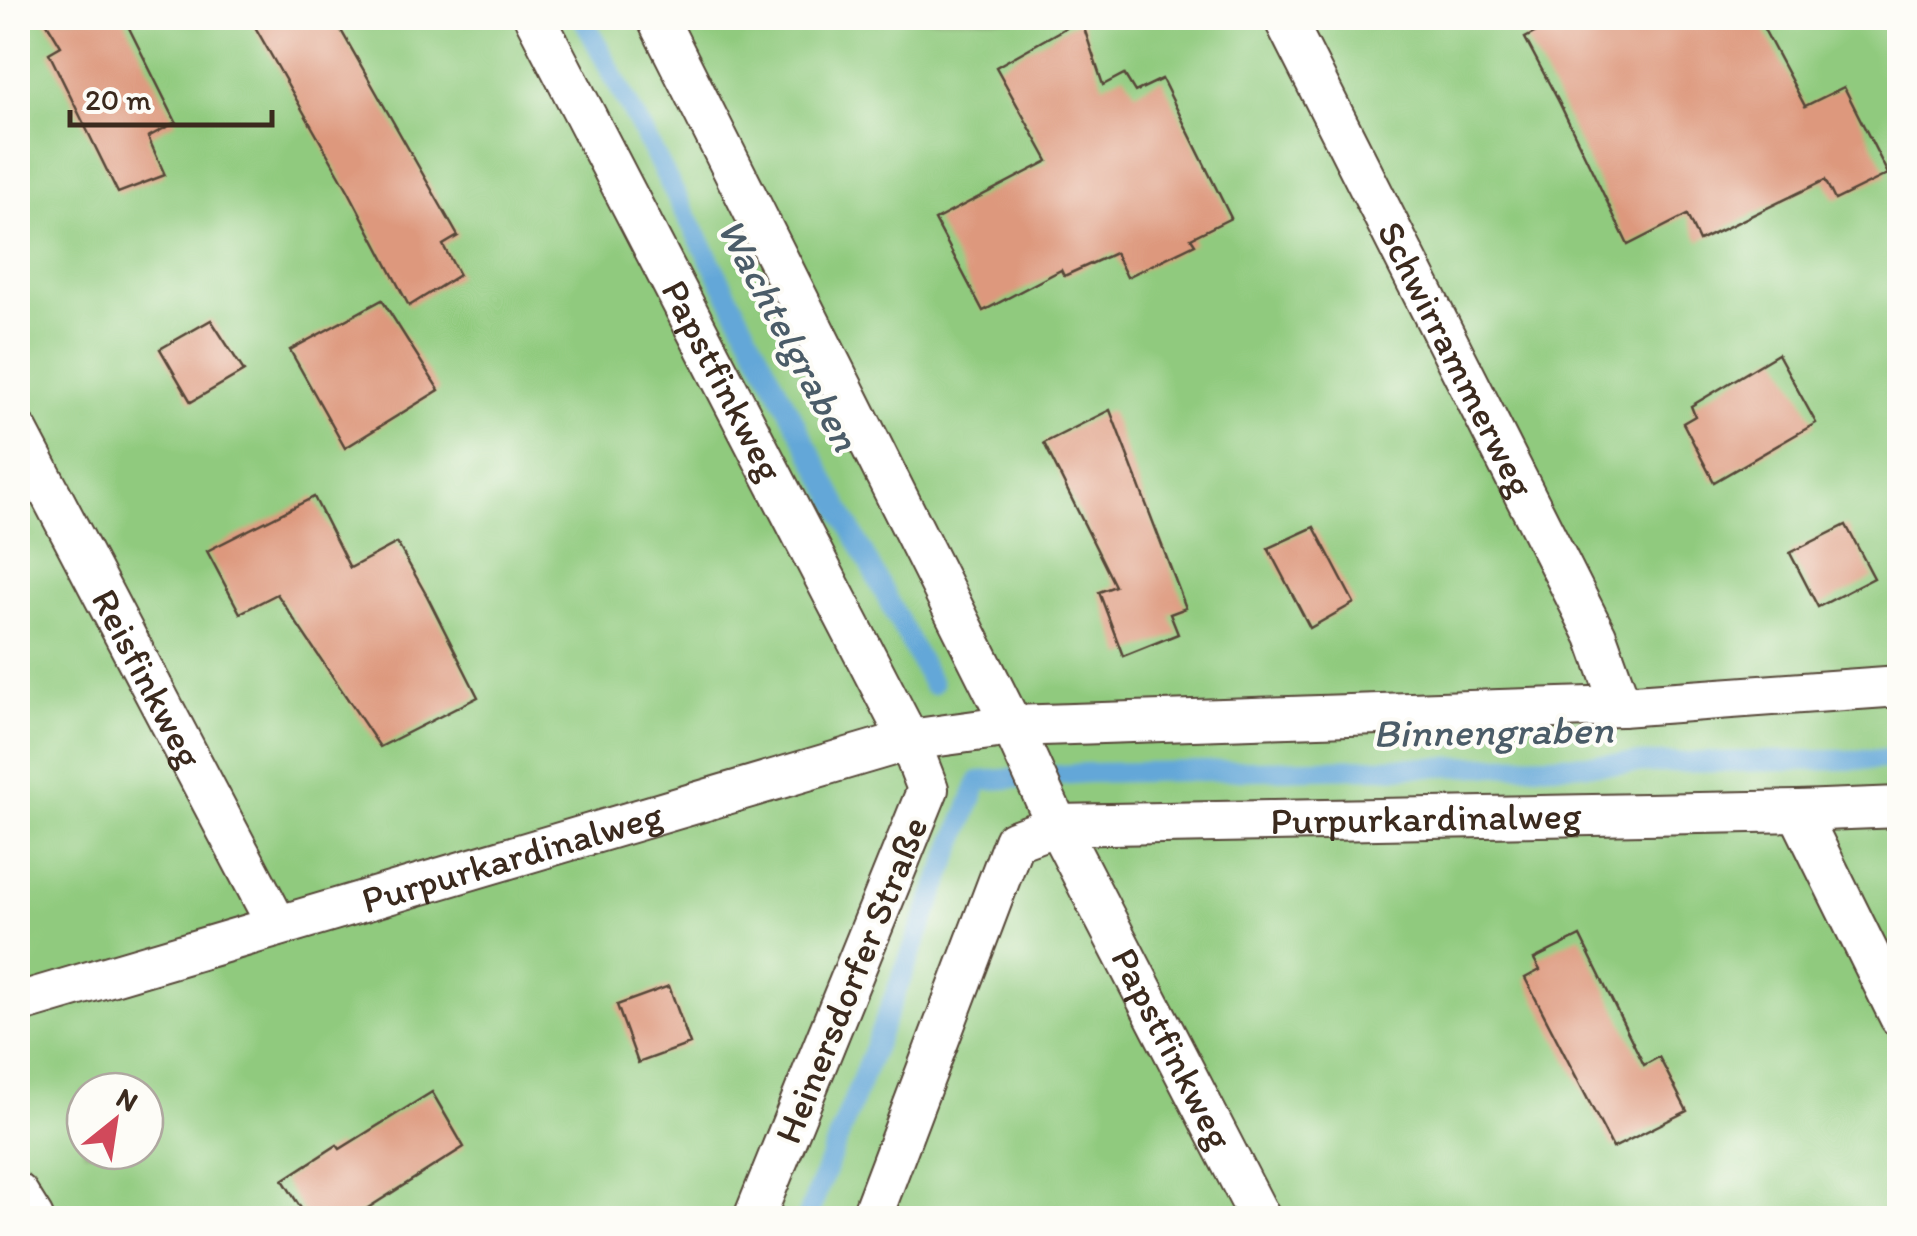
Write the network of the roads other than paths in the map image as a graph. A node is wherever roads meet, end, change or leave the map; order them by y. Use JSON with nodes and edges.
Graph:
{"nodes":[{"id":1,"x":535,"y":18,"type":"edge"},
{"id":2,"x":657,"y":18,"type":"edge"},
{"id":3,"x":1284,"y":18,"type":"edge"},
{"id":4,"x":18,"y":432,"type":"edge"},
{"id":5,"x":1900,"y":686,"type":"edge"},
{"id":6,"x":1621,"y":706,"type":"junction"},
{"id":7,"x":1018,"y":739,"type":"junction"},
{"id":8,"x":909,"y":740,"type":"junction"},
{"id":9,"x":1900,"y":806,"type":"edge"},
{"id":10,"x":1050,"y":810,"type":"junction"},
{"id":11,"x":1798,"y":811,"type":"junction"},
{"id":12,"x":277,"y":925,"type":"junction"},
{"id":13,"x":18,"y":1002,"type":"edge"},
{"id":14,"x":1900,"y":1017,"type":"edge"},
{"id":15,"x":18,"y":1194,"type":"edge"},
{"id":16,"x":33,"y":1218,"type":"edge"},
{"id":17,"x":754,"y":1218,"type":"edge"},
{"id":18,"x":871,"y":1218,"type":"edge"},
{"id":19,"x":1260,"y":1218,"type":"edge"}],
"edges":[{"from":1,"to":8,"type":"lane","name":"Papstfinkweg"},
{"from":2,"to":7,"type":"lane"},
{"from":3,"to":6,"type":"lane","name":"Schwirrammerweg"},
{"from":4,"to":12,"type":"lane","name":"Reisfinkweg"},
{"from":5,"to":6,"type":"lane","name":"Purpurkardinalweg"},
{"from":6,"to":7,"type":"lane","name":"Purpurkardinalweg"},
{"from":7,"to":8,"type":"lane","name":"Purpurkardinalweg"},
{"from":7,"to":10,"type":"lane"},
{"from":8,"to":12,"type":"lane","name":"Purpurkardinalweg"},
{"from":8,"to":17,"type":"lane","name":"Heinersdorfer Straße"},
{"from":9,"to":11,"type":"lane","name":"Purpurkardinalweg"},
{"from":10,"to":11,"type":"lane","name":"Purpurkardinalweg"},
{"from":10,"to":18,"type":"lane"},
{"from":10,"to":19,"type":"lane","name":"Papstfinkweg"},
{"from":11,"to":14,"type":"lane"},
{"from":12,"to":13,"type":"lane","name":"Purpurkardinalweg"},
{"from":15,"to":16,"type":"lane"}]}
